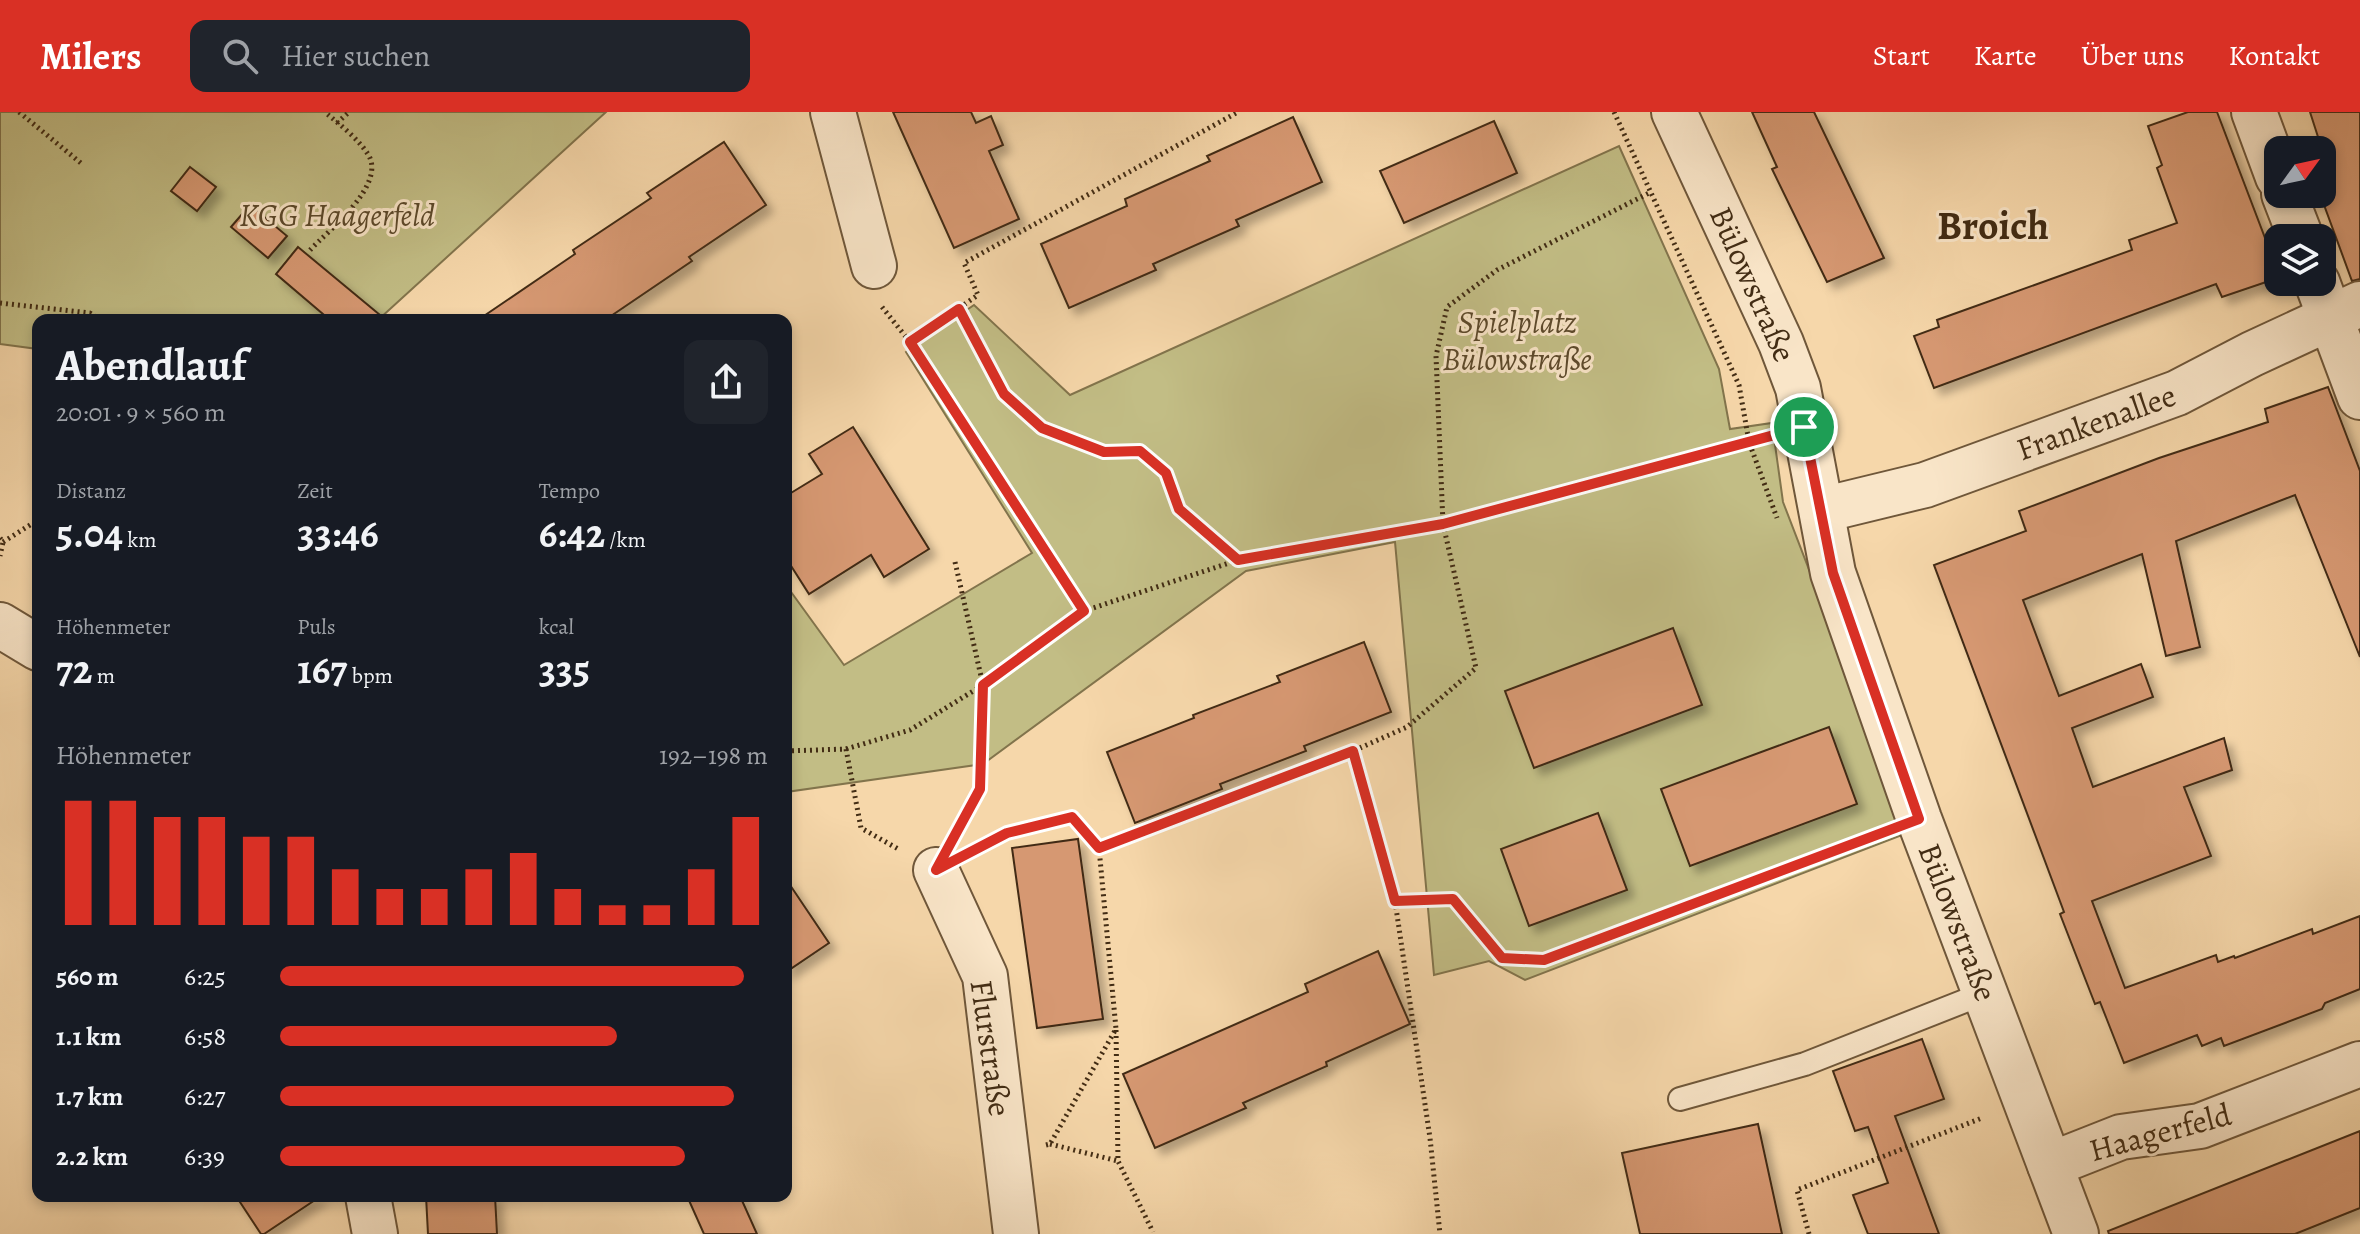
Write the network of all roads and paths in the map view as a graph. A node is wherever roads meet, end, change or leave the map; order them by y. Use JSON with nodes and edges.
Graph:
{"nodes":[{"id":1,"x":19,"y":112,"type":"edge"},
{"id":2,"x":325,"y":112,"type":"edge"},
{"id":3,"x":349,"y":112,"type":"edge"},
{"id":4,"x":833,"y":112,"type":"edge"},
{"id":5,"x":1238,"y":112,"type":"edge"},
{"id":6,"x":1674,"y":112,"type":"edge"},
{"id":7,"x":2254,"y":112,"type":"edge"},
{"id":8,"x":337,"y":123,"type":"junction"},
{"id":9,"x":2264,"y":139,"type":"edge"},
{"id":10,"x":82,"y":164,"type":"dead end"},
{"id":11,"x":1651,"y":192,"type":"dead end"},
{"id":12,"x":310,"y":250,"type":"dead end"},
{"id":13,"x":878,"y":287,"type":"joint"},
{"id":14,"x":2336,"y":301,"type":"edge"},
{"id":15,"x":0,"y":303,"type":"edge"},
{"id":16,"x":959,"y":309,"type":"junction"},
{"id":17,"x":92,"y":314,"type":"edge"},
{"id":18,"x":910,"y":342,"type":"junction"},
{"id":19,"x":2360,"y":397,"type":"edge"},
{"id":20,"x":1804,"y":427,"type":"junction"},
{"id":21,"x":1822,"y":510,"type":"junction"},
{"id":22,"x":32,"y":523,"type":"edge"},
{"id":23,"x":1443,"y":524,"type":"junction"},
{"id":24,"x":2,"y":540,"type":"edge"},
{"id":25,"x":0,"y":556,"type":"edge"},
{"id":26,"x":1238,"y":560,"type":"junction"},
{"id":27,"x":955,"y":562,"type":"dead end"},
{"id":28,"x":1084,"y":611,"type":"junction"},
{"id":29,"x":0,"y":625,"type":"edge"},
{"id":30,"x":32,"y":644,"type":"edge"},
{"id":31,"x":983,"y":685,"type":"junction"},
{"id":32,"x":846,"y":749,"type":"junction"},
{"id":33,"x":792,"y":751,"type":"edge"},
{"id":34,"x":1353,"y":751,"type":"junction"},
{"id":35,"x":1919,"y":819,"type":"junction"},
{"id":36,"x":1099,"y":848,"type":"junction"},
{"id":37,"x":936,"y":870,"type":"junction"},
{"id":38,"x":1395,"y":901,"type":"junction"},
{"id":39,"x":1985,"y":993,"type":"junction"},
{"id":40,"x":1116,"y":1029,"type":"junction"},
{"id":41,"x":2360,"y":1064,"type":"edge"},
{"id":42,"x":1680,"y":1099,"type":"dead end"},
{"id":43,"x":1982,"y":1118,"type":"dead end"},
{"id":44,"x":1050,"y":1144,"type":"junction"},
{"id":45,"x":1005,"y":1151,"type":"junction"},
{"id":46,"x":1118,"y":1161,"type":"junction"},
{"id":47,"x":2050,"y":1165,"type":"junction"},
{"id":48,"x":369,"y":1202,"type":"edge"},
{"id":49,"x":1153,"y":1232,"type":"edge"},
{"id":50,"x":375,"y":1234,"type":"edge"},
{"id":51,"x":1016,"y":1234,"type":"edge"},
{"id":52,"x":1440,"y":1234,"type":"edge"},
{"id":53,"x":1809,"y":1234,"type":"edge"},
{"id":54,"x":2076,"y":1234,"type":"edge"}],
"edges":[{"from":1,"to":10,"type":"path"},
{"from":2,"to":8,"type":"path"},
{"from":3,"to":8,"type":"path"},
{"from":4,"to":13,"type":"street"},
{"from":5,"to":16,"type":"path"},
{"from":6,"to":20,"type":"street","name":"Bülowstraße"},
{"from":7,"to":9,"type":"street"},
{"from":8,"to":12,"type":"path"},
{"from":11,"to":23,"type":"path"},
{"from":13,"to":18,"type":"path"},
{"from":14,"to":19,"type":"street"},
{"from":14,"to":21,"type":"street","name":"Frankenallee"},
{"from":15,"to":17,"type":"path"},
{"from":16,"to":18,"type":"path"},
{"from":16,"to":26,"type":"path"},
{"from":18,"to":28,"type":"path"},
{"from":20,"to":21,"type":"street","name":"Bülowstraße"},
{"from":20,"to":23,"type":"path"},
{"from":21,"to":35,"type":"street","name":"Bülowstraße"},
{"from":22,"to":24,"type":"path"},
{"from":23,"to":26,"type":"path"},
{"from":23,"to":34,"type":"path"},
{"from":24,"to":25,"type":"path"},
{"from":26,"to":28,"type":"path"},
{"from":27,"to":31,"type":"path"},
{"from":28,"to":31,"type":"path"},
{"from":29,"to":30,"type":"street"},
{"from":31,"to":32,"type":"path"},
{"from":31,"to":37,"type":"path"},
{"from":32,"to":33,"type":"path"},
{"from":32,"to":37,"type":"path"},
{"from":34,"to":36,"type":"path"},
{"from":34,"to":38,"type":"path"},
{"from":35,"to":38,"type":"path"},
{"from":35,"to":39,"type":"street","name":"Bülowstraße"},
{"from":36,"to":37,"type":"path"},
{"from":36,"to":40,"type":"path"},
{"from":37,"to":45,"type":"street","name":"Flurstraße"},
{"from":38,"to":52,"type":"path"},
{"from":39,"to":42,"type":"lane"},
{"from":39,"to":47,"type":"street","name":"Bülowstraße"},
{"from":40,"to":44,"type":"path"},
{"from":40,"to":46,"type":"path"},
{"from":41,"to":47,"type":"street","name":"Haagerfeld"},
{"from":43,"to":53,"type":"path"},
{"from":44,"to":45,"type":"path"},
{"from":44,"to":46,"type":"path"},
{"from":45,"to":51,"type":"street","name":"Flurstraße"},
{"from":46,"to":49,"type":"path"},
{"from":47,"to":54,"type":"street","name":"Bülowstraße"},
{"from":48,"to":50,"type":"street"}]}
